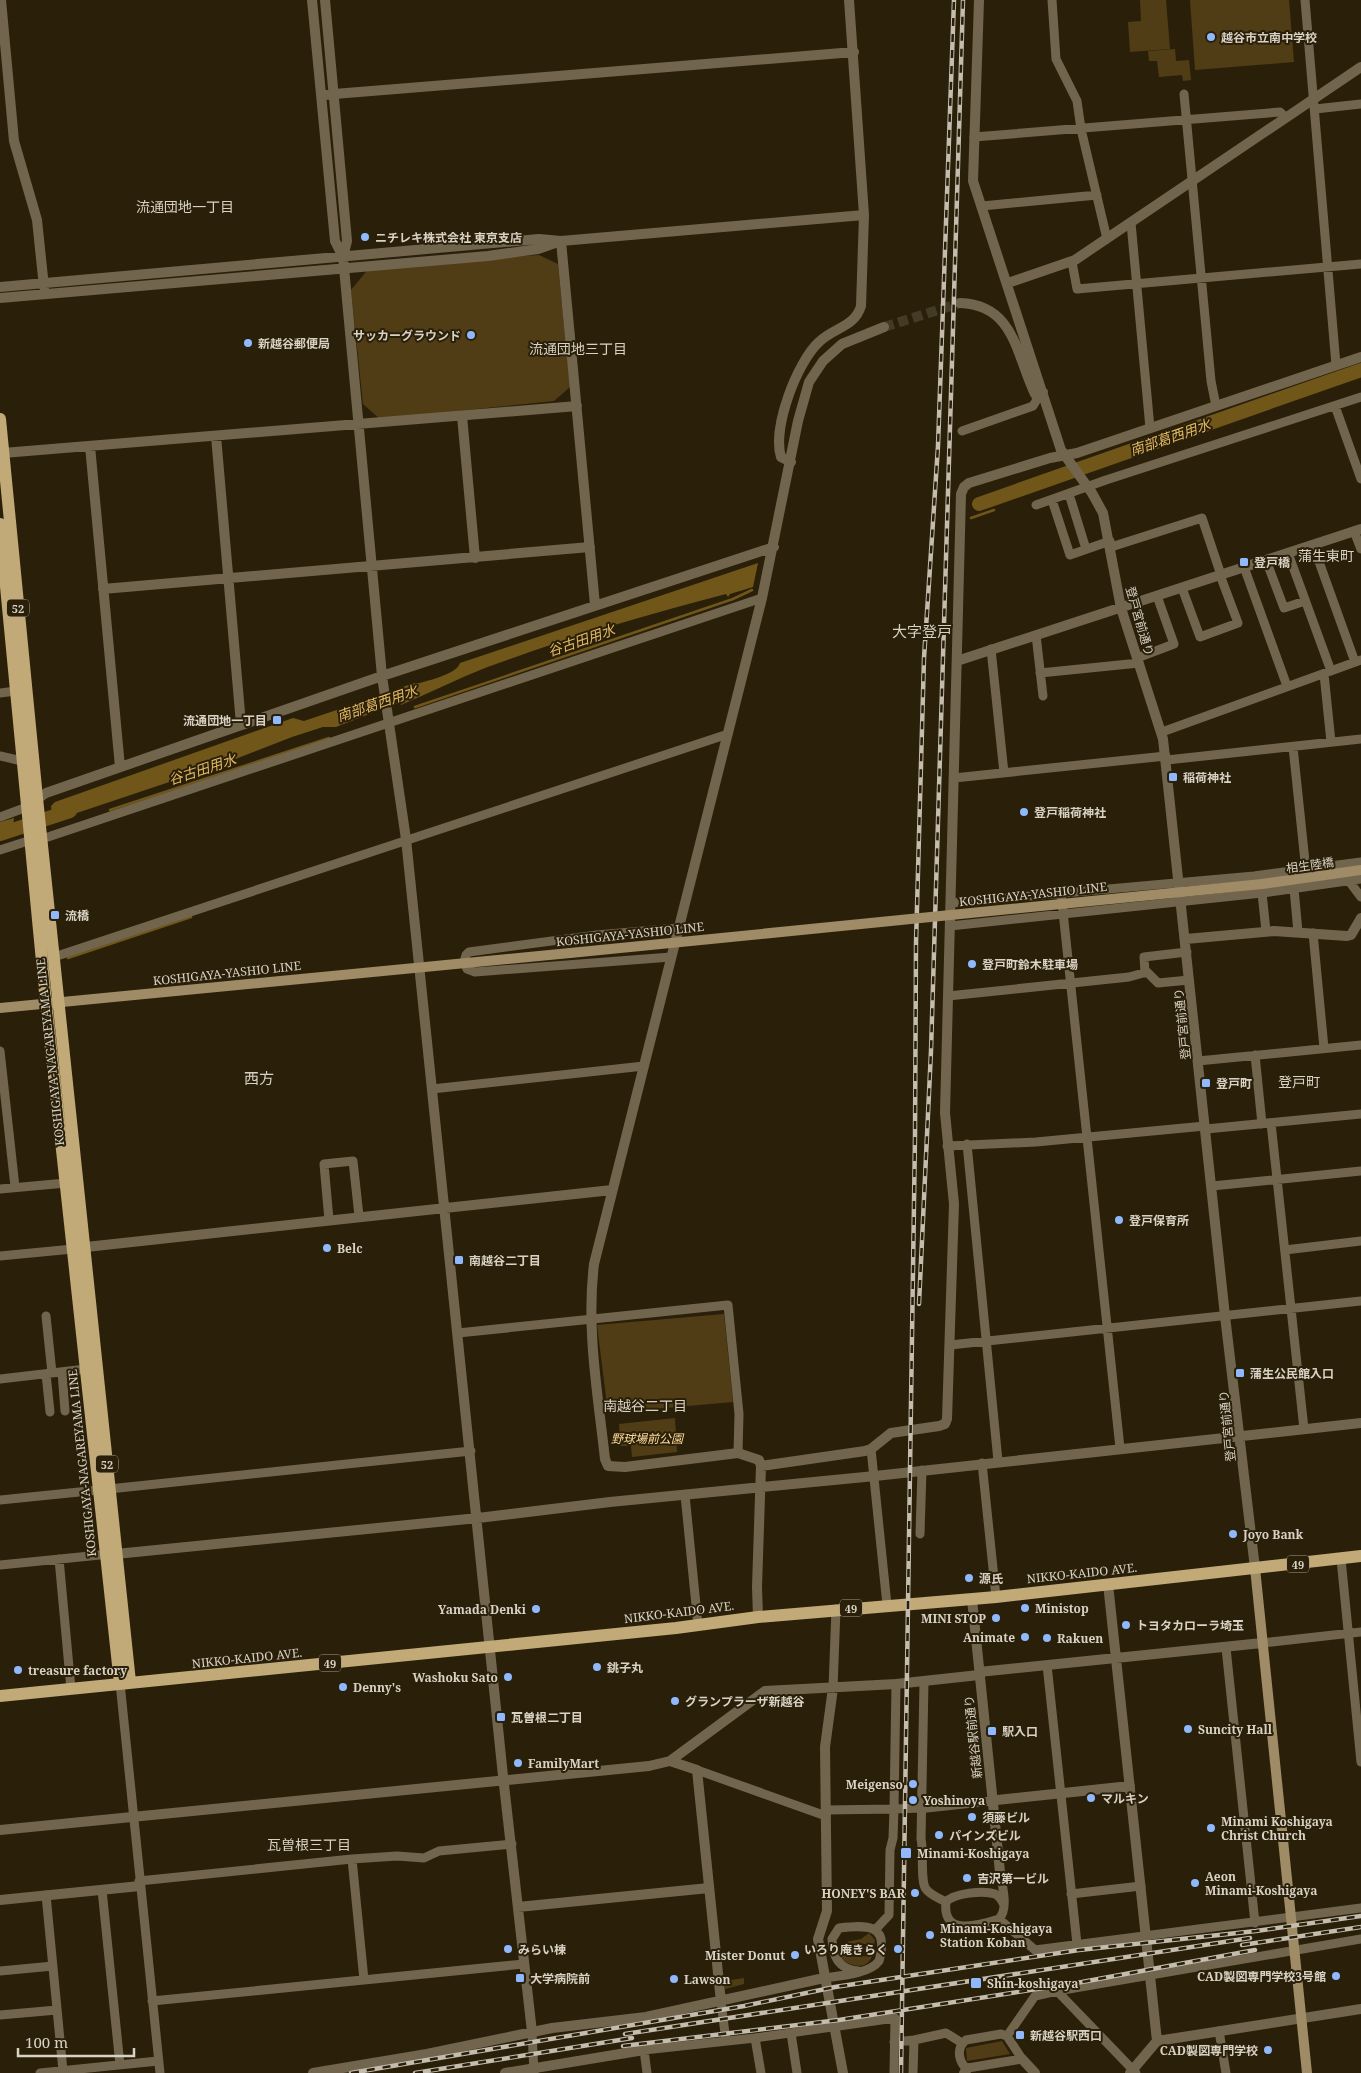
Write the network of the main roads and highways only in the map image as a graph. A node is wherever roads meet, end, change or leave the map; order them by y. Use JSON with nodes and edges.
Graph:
{"nodes":[{"id":1,"x":0,"y":419,"type":"edge"},
{"id":2,"x":4,"y":494,"type":"edge"},
{"id":3,"x":0,"y":524,"type":"edge"},
{"id":4,"x":3,"y":622,"type":"edge"},
{"id":5,"x":32,"y":802,"type":"junction"},
{"id":6,"x":36,"y":839,"type":"junction"},
{"id":7,"x":1361,"y":870,"type":"edge"},
{"id":8,"x":1262,"y":888,"type":"joint"},
{"id":9,"x":59,"y":1002,"type":"junction"},
{"id":10,"x":46,"y":1003,"type":"junction"},
{"id":11,"x":0,"y":1008,"type":"edge"},
{"id":12,"x":78,"y":1248,"type":"junction"},
{"id":13,"x":104,"y":1490,"type":"junction"},
{"id":14,"x":1361,"y":1556,"type":"edge"},
{"id":15,"x":1255,"y":1568,"type":"junction"},
{"id":16,"x":125,"y":1683,"type":"junction"},
{"id":17,"x":0,"y":1696,"type":"edge"},
{"id":18,"x":1307,"y":2073,"type":"edge"}],
"edges":[{"from":1,"to":2,"type":"main road","name":"KOSHIGAYA-NAGAREYAMA LINE","number":"52"},
{"from":2,"to":5,"type":"main road","name":"KOSHIGAYA-NAGAREYAMA LINE","number":"52"},
{"from":3,"to":4,"type":"main road","name":"KOSHIGAYA-NAGAREYAMA LINE","number":"52"},
{"from":4,"to":5,"type":"main road","name":"KOSHIGAYA-NAGAREYAMA LINE","number":"52"},
{"from":5,"to":6,"type":"main road","name":"KOSHIGAYA-NAGAREYAMA LINE","number":"52"},
{"from":6,"to":9,"type":"main road","name":"KOSHIGAYA-NAGAREYAMA LINE","number":"52"},
{"from":6,"to":10,"type":"main road","name":"KOSHIGAYA-NAGAREYAMA LINE","number":"52"},
{"from":7,"to":8,"type":"main road","name":"相生陸橋"},
{"from":8,"to":9,"type":"main road","name":"KOSHIGAYA-YASHIO LINE","bridge":true},
{"from":9,"to":10,"type":"main road","name":"KOSHIGAYA-YASHIO LINE"},
{"from":9,"to":12,"type":"main road","name":"KOSHIGAYA-NAGAREYAMA LINE","number":"52"},
{"from":10,"to":11,"type":"main road","name":"KOSHIGAYA-YASHIO LINE"},
{"from":10,"to":12,"type":"main road","name":"KOSHIGAYA-NAGAREYAMA LINE","number":"52"},
{"from":12,"to":13,"type":"main road","name":"KOSHIGAYA-NAGAREYAMA LINE","number":"52"},
{"from":12,"to":13,"type":"main road","name":"KOSHIGAYA-NAGAREYAMA LINE","number":"52"},
{"from":13,"to":16,"type":"main road","name":"KOSHIGAYA-NAGAREYAMA LINE","number":"52"},
{"from":14,"to":15,"type":"main road","name":"NIKKO-KAIDO AVE.","number":"49"},
{"from":15,"to":16,"type":"main road","name":"NIKKO-KAIDO AVE.","number":"49"},
{"from":15,"to":18,"type":"main road"},
{"from":16,"to":17,"type":"main road","name":"NIKKO-KAIDO AVE.","number":"49"}]}
